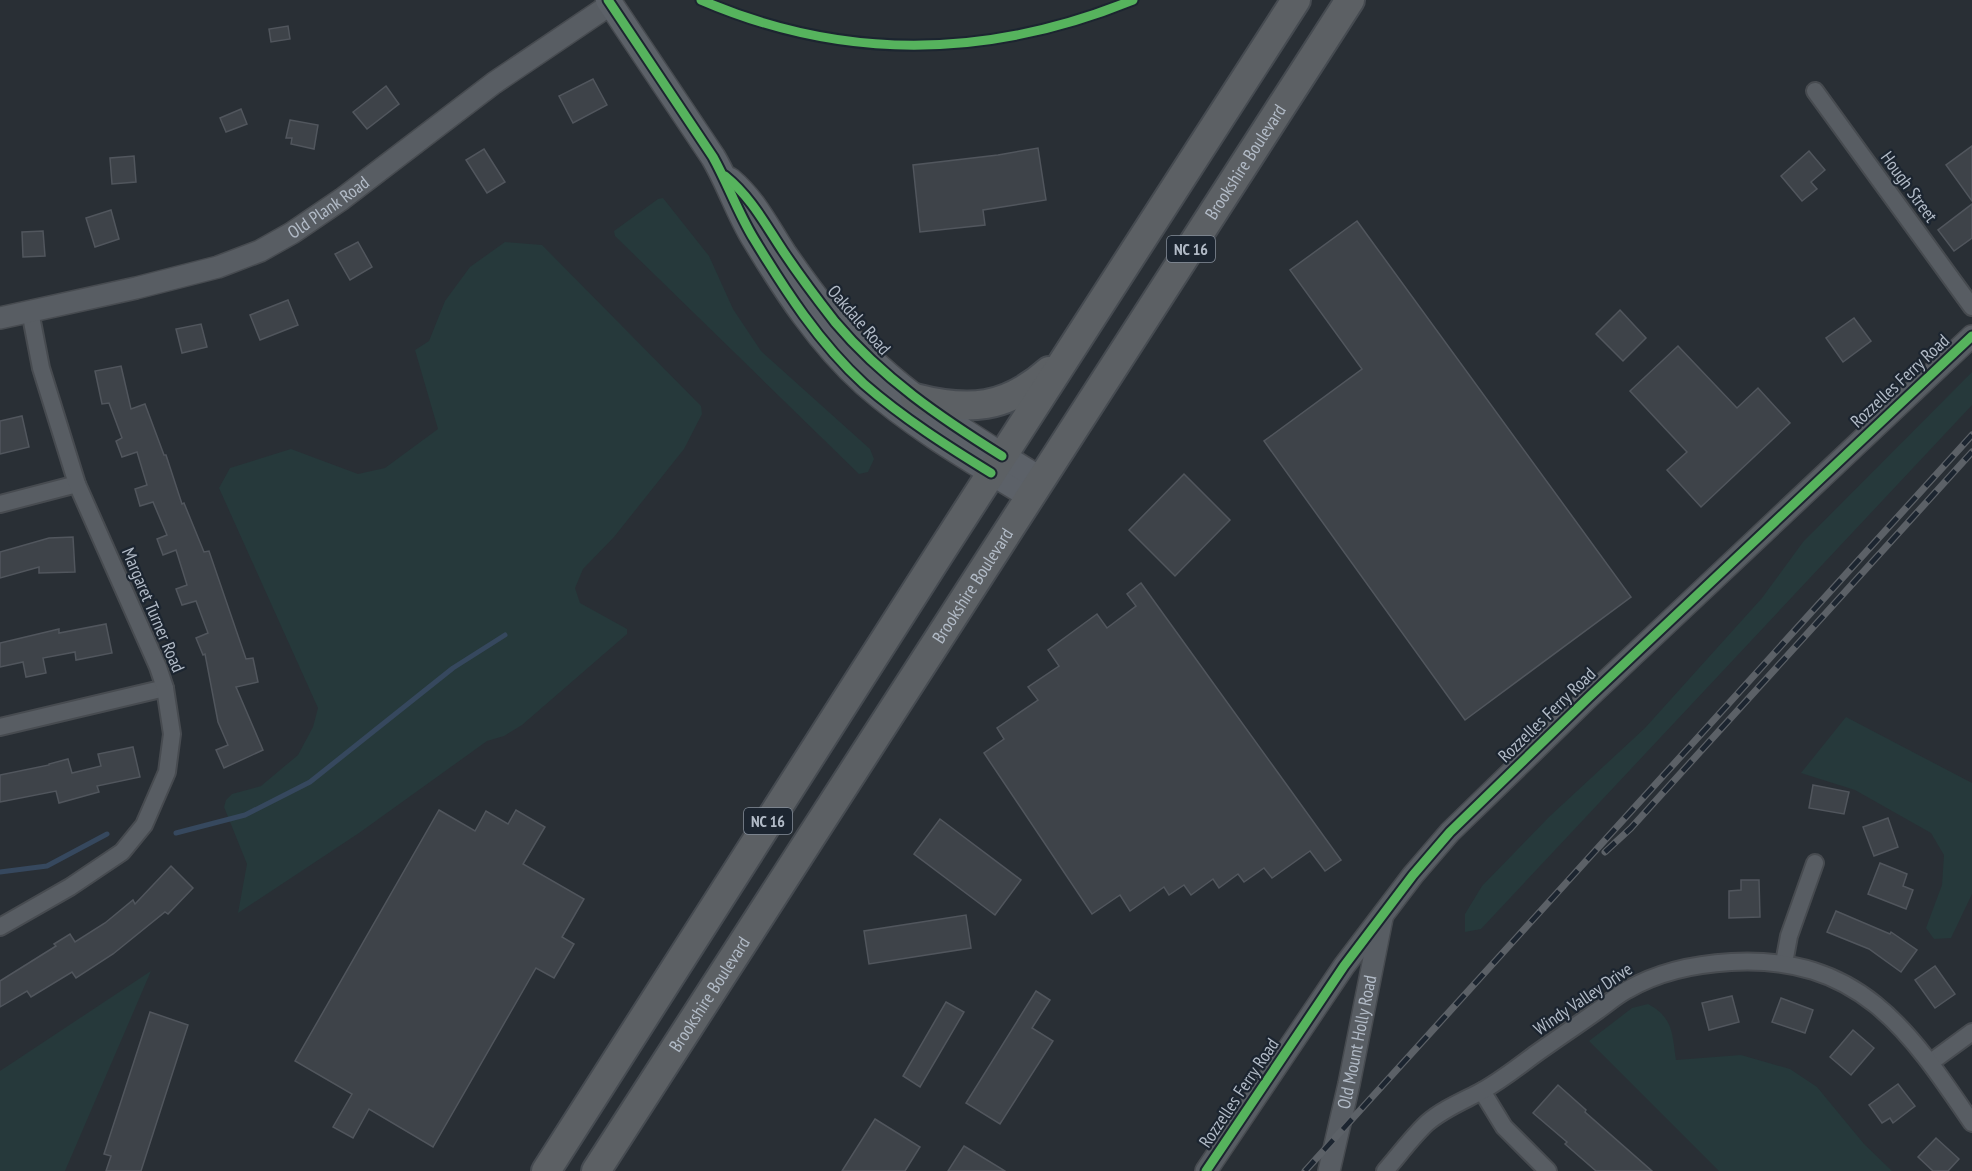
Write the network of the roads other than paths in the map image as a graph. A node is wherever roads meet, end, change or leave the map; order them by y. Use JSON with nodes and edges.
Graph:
{"nodes":[{"id":1,"x":1296,"y":0,"type":"edge"},
{"id":2,"x":1350,"y":0,"type":"edge"},
{"id":3,"x":610,"y":2,"type":"edge"},
{"id":4,"x":1815,"y":91,"type":"dead end"},
{"id":5,"x":722,"y":173,"type":"junction"},
{"id":6,"x":1972,"y":307,"type":"edge"},
{"id":7,"x":30,"y":311,"type":"junction"},
{"id":8,"x":0,"y":318,"type":"edge"},
{"id":9,"x":1972,"y":336,"type":"edge"},
{"id":10,"x":1066,"y":356,"type":"junction"},
{"id":11,"x":915,"y":398,"type":"junction"},
{"id":12,"x":997,"y":464,"type":"junction"},
{"id":13,"x":77,"y":484,"type":"junction"},
{"id":14,"x":1036,"y":488,"type":"junction"},
{"id":15,"x":0,"y":504,"type":"edge"},
{"id":16,"x":165,"y":688,"type":"junction"},
{"id":17,"x":0,"y":727,"type":"edge"},
{"id":18,"x":1815,"y":863,"type":"dead end"},
{"id":19,"x":1383,"y":912,"type":"junction"},
{"id":20,"x":0,"y":927,"type":"edge"},
{"id":21,"x":1784,"y":963,"type":"junction"},
{"id":22,"x":1972,"y":1032,"type":"edge"},
{"id":23,"x":1931,"y":1062,"type":"junction"},
{"id":24,"x":1482,"y":1091,"type":"junction"},
{"id":25,"x":1972,"y":1123,"type":"edge"},
{"id":26,"x":546,"y":1171,"type":"edge"},
{"id":27,"x":596,"y":1171,"type":"edge"},
{"id":28,"x":1206,"y":1171,"type":"edge"},
{"id":29,"x":1329,"y":1171,"type":"edge"},
{"id":30,"x":1385,"y":1171,"type":"edge"},
{"id":31,"x":1548,"y":1171,"type":"edge"}],
"edges":[{"from":1,"to":10,"type":"highway","number":"NC 16"},
{"from":2,"to":14,"type":"highway","name":"Brookshire Boulevard","number":"NC 16"},
{"from":3,"to":5,"type":"main road","name":"Oakdale Road"},
{"from":3,"to":7,"type":"street","name":"Old Plank Road"},
{"from":4,"to":6,"type":"street","name":"Hough Street"},
{"from":5,"to":11,"type":"main road","name":"Oakdale Road"},
{"from":5,"to":12,"type":"main road","name":"Oakdale Road"},
{"from":7,"to":8,"type":"street","name":"Old Plank Road"},
{"from":7,"to":13,"type":"street","name":"Margaret Turner Road"},
{"from":9,"to":19,"type":"street","name":"Rozzelles Ferry Road"},
{"from":10,"to":11,"type":"highway"},
{"from":10,"to":12,"type":"highway","number":"NC 16"},
{"from":11,"to":12,"type":"main road","name":"Oakdale Road"},
{"from":12,"to":14,"type":"main road","name":"Oakdale Road"},
{"from":12,"to":26,"type":"highway","number":"NC 16"},
{"from":13,"to":15,"type":"street"},
{"from":13,"to":16,"type":"street","name":"Margaret Turner Road"},
{"from":14,"to":27,"type":"highway","name":"Brookshire Boulevard","number":"NC 16"},
{"from":16,"to":17,"type":"street"},
{"from":16,"to":20,"type":"street","name":"Margaret Turner Road"},
{"from":18,"to":21,"type":"street"},
{"from":19,"to":28,"type":"street","name":"Rozzelles Ferry Road"},
{"from":19,"to":29,"type":"street","name":"Old Mount Holly Road"},
{"from":21,"to":23,"type":"street","name":"Windy Valley Drive"},
{"from":21,"to":24,"type":"street","name":"Windy Valley Drive"},
{"from":22,"to":23,"type":"street"},
{"from":23,"to":25,"type":"street","name":"Windy Valley Drive"},
{"from":24,"to":30,"type":"street","name":"Windy Valley Drive"},
{"from":24,"to":31,"type":"street"}]}
